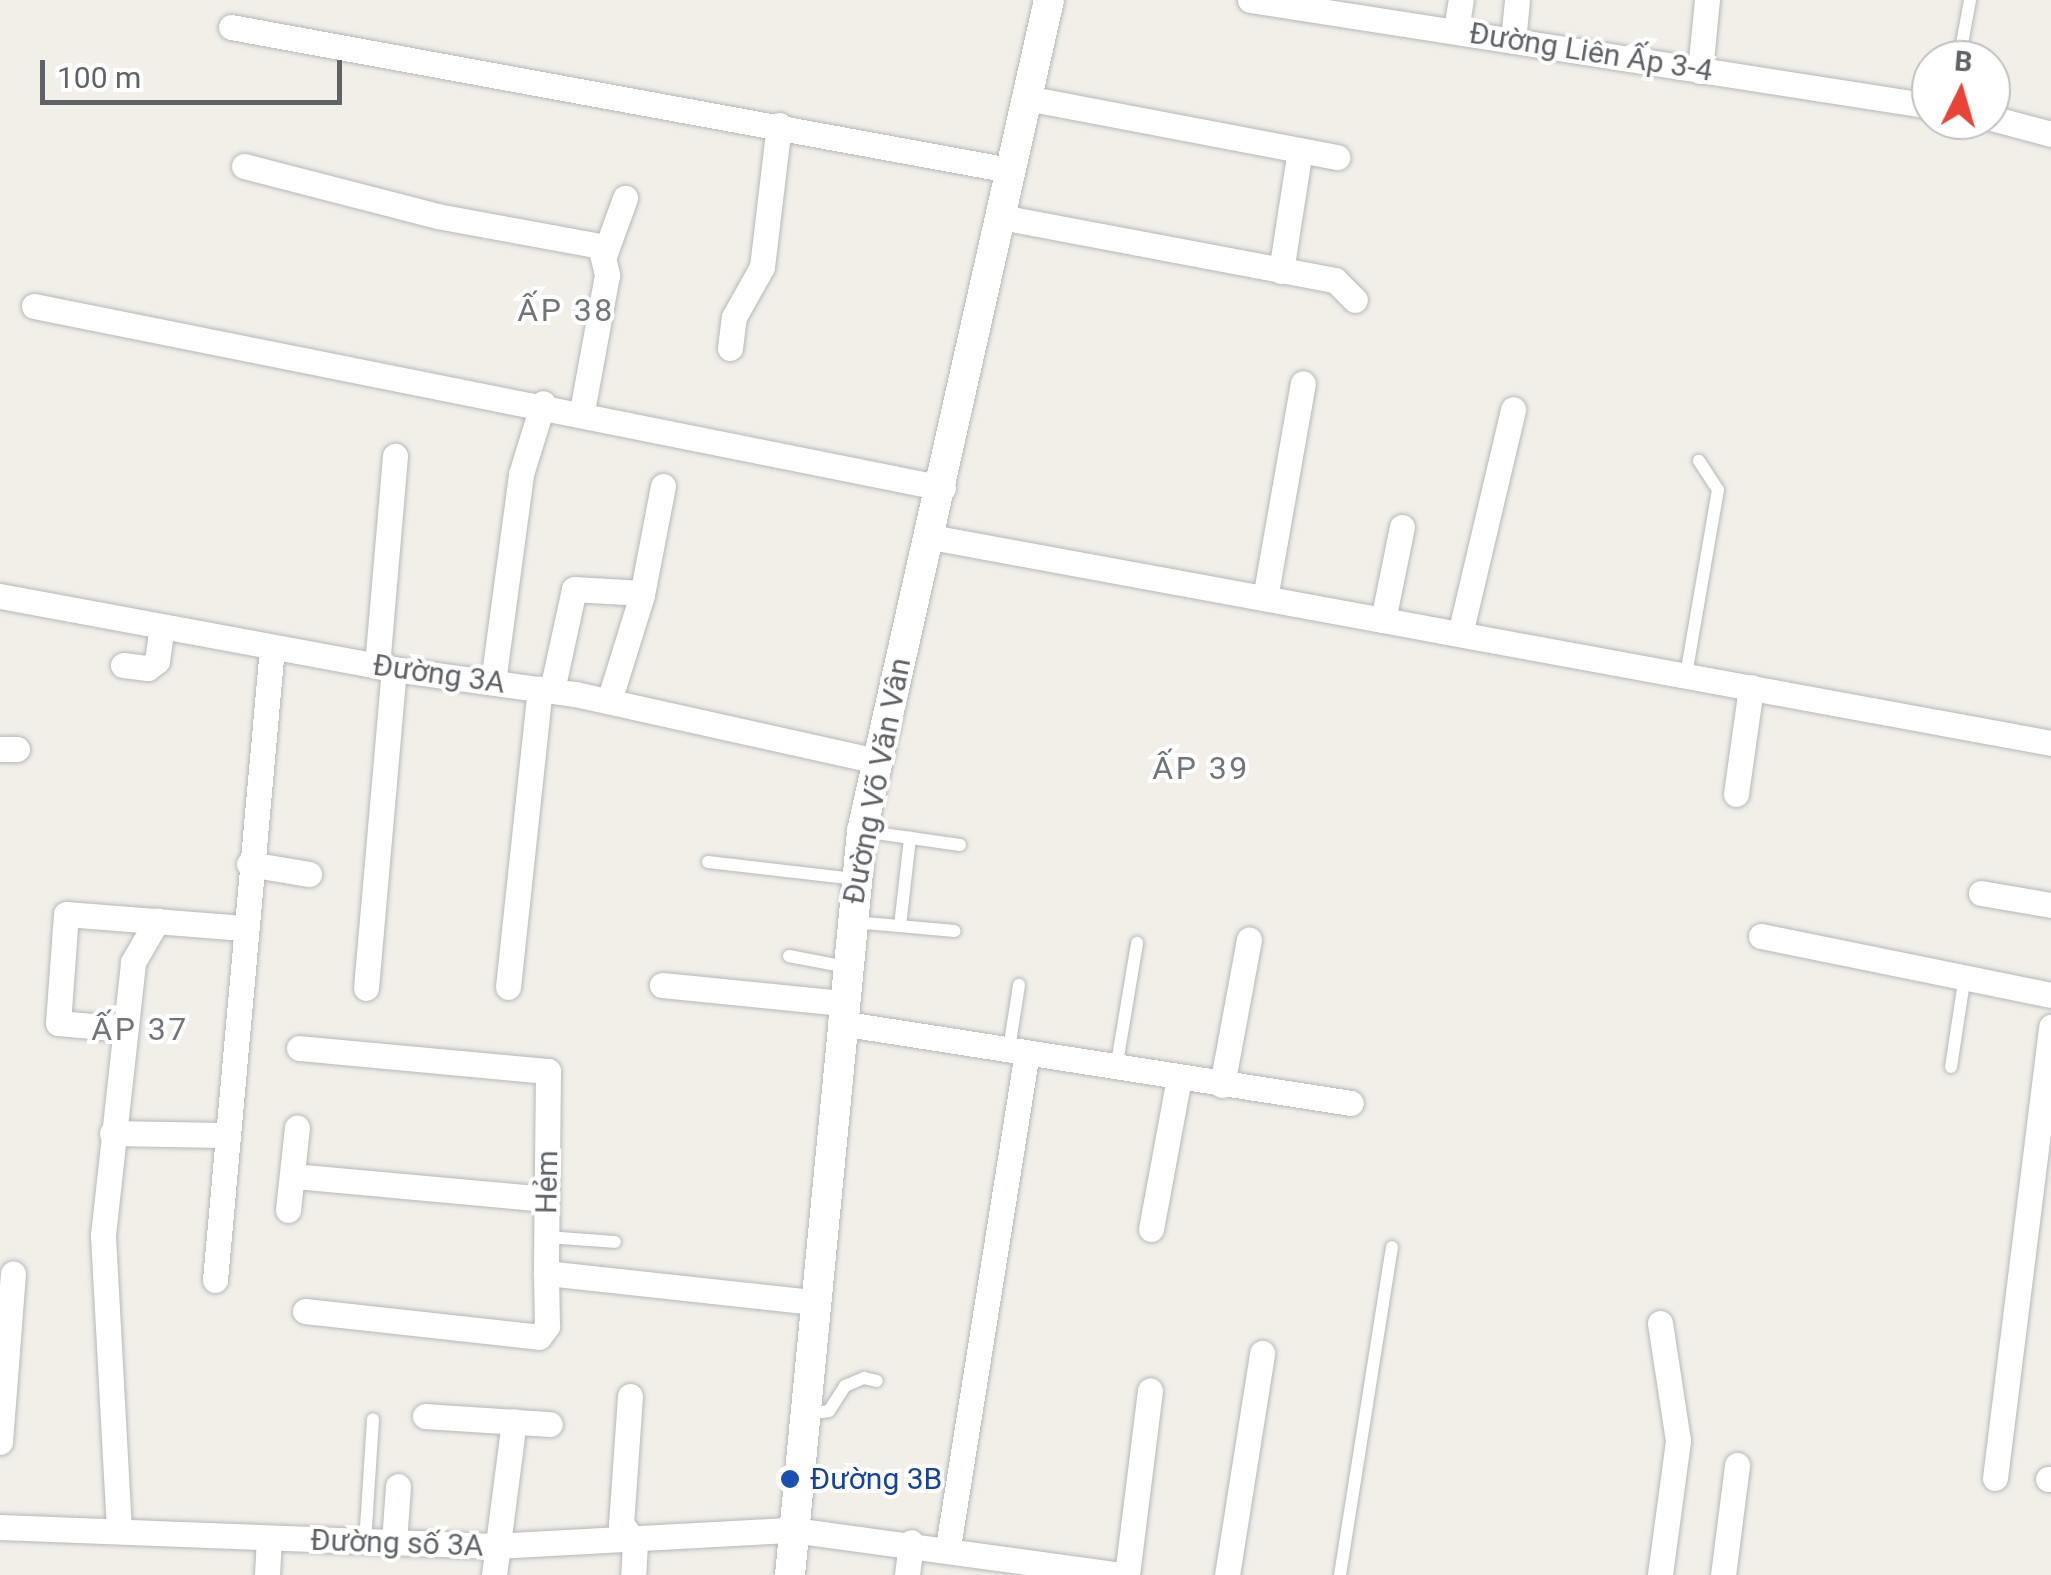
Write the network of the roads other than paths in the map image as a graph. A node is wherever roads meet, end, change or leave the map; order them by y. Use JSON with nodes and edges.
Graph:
{"nodes":[{"id":1,"x":1049,"y":0,"type":"edge"},
{"id":2,"x":1250,"y":0,"type":"edge"},
{"id":3,"x":1460,"y":0,"type":"edge"},
{"id":4,"x":1517,"y":0,"type":"edge"},
{"id":5,"x":1707,"y":0,"type":"edge"},
{"id":6,"x":1970,"y":0,"type":"edge"},
{"id":7,"x":232,"y":27,"type":"dead end"},
{"id":8,"x":1456,"y":30,"type":"junction"},
{"id":9,"x":1963,"y":40,"type":"edge"},
{"id":10,"x":1513,"y":41,"type":"junction"},
{"id":11,"x":1700,"y":71,"type":"junction"},
{"id":12,"x":1027,"y":98,"type":"junction"},
{"id":13,"x":1911,"y":103,"type":"edge"},
{"id":14,"x":2011,"y":123,"type":"edge"},
{"id":15,"x":779,"y":125,"type":"junction"},
{"id":16,"x":2051,"y":134,"type":"edge"},
{"id":17,"x":1300,"y":150,"type":"junction"},
{"id":18,"x":1336,"y":157,"type":"dead end"},
{"id":19,"x":244,"y":166,"type":"dead end"},
{"id":20,"x":1009,"y":170,"type":"junction"},
{"id":21,"x":625,"y":198,"type":"dead end"},
{"id":22,"x":1000,"y":217,"type":"junction"},
{"id":23,"x":604,"y":256,"type":"junction"},
{"id":24,"x":1281,"y":271,"type":"junction"},
{"id":25,"x":1355,"y":300,"type":"dead end"},
{"id":26,"x":34,"y":306,"type":"dead end"},
{"id":27,"x":730,"y":348,"type":"dead end"},
{"id":28,"x":1304,"y":383,"type":"dead end"},
{"id":29,"x":543,"y":403,"type":"junction"},
{"id":30,"x":1513,"y":409,"type":"dead end"},
{"id":31,"x":582,"y":411,"type":"junction"},
{"id":32,"x":395,"y":456,"type":"dead end"},
{"id":33,"x":1700,"y":460,"type":"dead end"},
{"id":34,"x":664,"y":486,"type":"dead end"},
{"id":35,"x":943,"y":488,"type":"junction"},
{"id":36,"x":1402,"y":527,"type":"dead end"},
{"id":37,"x":932,"y":537,"type":"junction"},
{"id":38,"x":642,"y":592,"type":"junction"},
{"id":39,"x":0,"y":596,"type":"edge"},
{"id":40,"x":1265,"y":598,"type":"junction"},
{"id":41,"x":1383,"y":620,"type":"junction"},
{"id":42,"x":162,"y":627,"type":"junction"},
{"id":43,"x":1460,"y":634,"type":"junction"},
{"id":44,"x":272,"y":647,"type":"junction"},
{"id":45,"x":123,"y":666,"type":"dead end"},
{"id":46,"x":385,"y":668,"type":"junction"},
{"id":47,"x":1686,"y":675,"type":"junction"},
{"id":48,"x":494,"y":682,"type":"junction"},
{"id":49,"x":1751,"y":688,"type":"junction"},
{"id":50,"x":546,"y":690,"type":"junction"},
{"id":51,"x":609,"y":701,"type":"junction"},
{"id":52,"x":2051,"y":743,"type":"edge"},
{"id":53,"x":877,"y":760,"type":"junction"},
{"id":54,"x":1736,"y":794,"type":"dead end"},
{"id":55,"x":862,"y":832,"type":"junction"},
{"id":56,"x":910,"y":838,"type":"junction"},
{"id":57,"x":960,"y":845,"type":"dead end"},
{"id":58,"x":708,"y":862,"type":"dead end"},
{"id":59,"x":249,"y":864,"type":"junction"},
{"id":60,"x":309,"y":874,"type":"dead end"},
{"id":61,"x":856,"y":879,"type":"junction"},
{"id":62,"x":1982,"y":893,"type":"dead end"},
{"id":63,"x":2051,"y":905,"type":"edge"},
{"id":64,"x":157,"y":921,"type":"junction"},
{"id":65,"x":851,"y":922,"type":"junction"},
{"id":66,"x":900,"y":926,"type":"junction"},
{"id":67,"x":242,"y":928,"type":"junction"},
{"id":68,"x":955,"y":931,"type":"dead end"},
{"id":69,"x":1760,"y":936,"type":"dead end"},
{"id":70,"x":1249,"y":939,"type":"dead end"},
{"id":71,"x":1137,"y":943,"type":"dead end"},
{"id":72,"x":789,"y":956,"type":"dead end"},
{"id":73,"x":846,"y":967,"type":"junction"},
{"id":74,"x":1965,"y":976,"type":"junction"},
{"id":75,"x":662,"y":985,"type":"dead end"},
{"id":76,"x":1019,"y":985,"type":"dead end"},
{"id":77,"x":508,"y":987,"type":"dead end"},
{"id":78,"x":366,"y":988,"type":"dead end"},
{"id":79,"x":2051,"y":995,"type":"edge"},
{"id":80,"x":841,"y":1013,"type":"junction"},
{"id":81,"x":2051,"y":1026,"type":"edge"},
{"id":82,"x":125,"y":1030,"type":"junction"},
{"id":83,"x":299,"y":1048,"type":"dead end"},
{"id":84,"x":1018,"y":1051,"type":"junction"},
{"id":85,"x":1951,"y":1066,"type":"dead end"},
{"id":86,"x":1116,"y":1069,"type":"junction"},
{"id":87,"x":1179,"y":1078,"type":"junction"},
{"id":88,"x":1222,"y":1085,"type":"junction"},
{"id":89,"x":1352,"y":1104,"type":"dead end"},
{"id":90,"x":297,"y":1127,"type":"dead end"},
{"id":91,"x":112,"y":1133,"type":"junction"},
{"id":92,"x":224,"y":1136,"type":"junction"},
{"id":93,"x":294,"y":1176,"type":"junction"},
{"id":94,"x":545,"y":1199,"type":"junction"},
{"id":95,"x":288,"y":1210,"type":"dead end"},
{"id":96,"x":1152,"y":1230,"type":"dead end"},
{"id":97,"x":546,"y":1237,"type":"junction"},
{"id":98,"x":615,"y":1242,"type":"dead end"},
{"id":99,"x":1392,"y":1247,"type":"dead end"},
{"id":100,"x":546,"y":1273,"type":"junction"},
{"id":101,"x":13,"y":1274,"type":"dead end"},
{"id":102,"x":214,"y":1280,"type":"dead end"},
{"id":103,"x":815,"y":1302,"type":"junction"},
{"id":104,"x":305,"y":1311,"type":"dead end"},
{"id":105,"x":1660,"y":1324,"type":"dead end"},
{"id":106,"x":1262,"y":1354,"type":"dead end"},
{"id":107,"x":877,"y":1381,"type":"dead end"},
{"id":108,"x":1150,"y":1390,"type":"dead end"},
{"id":109,"x":630,"y":1396,"type":"dead end"},
{"id":110,"x":804,"y":1414,"type":"junction"},
{"id":111,"x":425,"y":1416,"type":"dead end"},
{"id":112,"x":373,"y":1419,"type":"dead end"},
{"id":113,"x":514,"y":1422,"type":"junction"},
{"id":114,"x":550,"y":1424,"type":"dead end"},
{"id":115,"x":0,"y":1442,"type":"edge"},
{"id":116,"x":1736,"y":1465,"type":"dead end"},
{"id":117,"x":1995,"y":1478,"type":"dead end"},
{"id":118,"x":398,"y":1486,"type":"dead end"},
{"id":119,"x":0,"y":1527,"type":"edge"},
{"id":120,"x":793,"y":1530,"type":"junction"},
{"id":121,"x":119,"y":1531,"type":"junction"},
{"id":122,"x":270,"y":1540,"type":"junction"},
{"id":123,"x":366,"y":1542,"type":"junction"},
{"id":124,"x":636,"y":1542,"type":"junction"},
{"id":125,"x":911,"y":1542,"type":"junction"},
{"id":126,"x":394,"y":1543,"type":"junction"},
{"id":127,"x":494,"y":1546,"type":"junction"},
{"id":128,"x":948,"y":1547,"type":"junction"},
{"id":129,"x":267,"y":1575,"type":"edge"},
{"id":130,"x":494,"y":1575,"type":"edge"},
{"id":131,"x":633,"y":1575,"type":"edge"},
{"id":132,"x":790,"y":1575,"type":"edge"},
{"id":133,"x":906,"y":1575,"type":"edge"},
{"id":134,"x":1124,"y":1575,"type":"edge"},
{"id":135,"x":1227,"y":1575,"type":"edge"},
{"id":136,"x":1340,"y":1575,"type":"edge"},
{"id":137,"x":1660,"y":1575,"type":"edge"},
{"id":138,"x":1723,"y":1575,"type":"edge"}],
"edges":[{"from":1,"to":12,"type":"street","name":"Đường Võ Văn Vân"},
{"from":2,"to":8,"type":"street","name":"Đường Liên Ấp 3-4"},
{"from":3,"to":8,"type":"street"},
{"from":4,"to":10,"type":"street"},
{"from":5,"to":11,"type":"street"},
{"from":6,"to":9,"type":"lane"},
{"from":7,"to":15,"type":"street"},
{"from":8,"to":10,"type":"street","name":"Đường Liên Ấp 3-4"},
{"from":10,"to":11,"type":"street","name":"Đường Liên Ấp 3-4"},
{"from":11,"to":13,"type":"street","name":"Đường Liên Ấp 3-4"},
{"from":12,"to":17,"type":"street"},
{"from":12,"to":20,"type":"street","name":"Đường Võ Văn Vân"},
{"from":14,"to":16,"type":"street"},
{"from":15,"to":20,"type":"street"},
{"from":15,"to":27,"type":"street"},
{"from":17,"to":18,"type":"street"},
{"from":17,"to":24,"type":"street"},
{"from":19,"to":23,"type":"street"},
{"from":20,"to":22,"type":"street","name":"Đường Võ Văn Vân"},
{"from":21,"to":23,"type":"street"},
{"from":22,"to":24,"type":"street"},
{"from":22,"to":35,"type":"street","name":"Đường Võ Văn Vân"},
{"from":23,"to":31,"type":"street"},
{"from":24,"to":25,"type":"street"},
{"from":26,"to":29,"type":"street"},
{"from":28,"to":40,"type":"street"},
{"from":29,"to":31,"type":"street"},
{"from":29,"to":48,"type":"street"},
{"from":30,"to":43,"type":"street"},
{"from":31,"to":35,"type":"street"},
{"from":32,"to":46,"type":"street"},
{"from":33,"to":47,"type":"lane"},
{"from":34,"to":38,"type":"street"},
{"from":35,"to":37,"type":"street","name":"Đường Võ Văn Vân"},
{"from":36,"to":41,"type":"street"},
{"from":37,"to":40,"type":"street"},
{"from":37,"to":53,"type":"street","name":"Đường Võ Văn Vân"},
{"from":38,"to":50,"type":"street"},
{"from":38,"to":51,"type":"street"},
{"from":39,"to":42,"type":"street","name":"Đường 3A"},
{"from":40,"to":41,"type":"street"},
{"from":41,"to":43,"type":"street"},
{"from":42,"to":44,"type":"street","name":"Đường 3A"},
{"from":42,"to":45,"type":"street"},
{"from":43,"to":47,"type":"street"},
{"from":44,"to":46,"type":"street","name":"Đường 3A"},
{"from":44,"to":59,"type":"street"},
{"from":46,"to":48,"type":"street","name":"Đường 3A"},
{"from":46,"to":78,"type":"street"},
{"from":47,"to":49,"type":"street"},
{"from":48,"to":50,"type":"street","name":"Đường 3A"},
{"from":49,"to":52,"type":"street"},
{"from":49,"to":54,"type":"street"},
{"from":50,"to":51,"type":"street","name":"Đường 3A"},
{"from":50,"to":77,"type":"street"},
{"from":51,"to":53,"type":"street","name":"Đường 3A"},
{"from":53,"to":55,"type":"street","name":"Đường Võ Văn Vân"},
{"from":55,"to":56,"type":"lane"},
{"from":55,"to":61,"type":"street","name":"Đường Võ Văn Vân"},
{"from":56,"to":57,"type":"lane"},
{"from":56,"to":66,"type":"lane"},
{"from":58,"to":61,"type":"lane"},
{"from":59,"to":60,"type":"street"},
{"from":59,"to":67,"type":"street"},
{"from":61,"to":65,"type":"street","name":"Đường Võ Văn Vân"},
{"from":62,"to":63,"type":"street"},
{"from":64,"to":67,"type":"street"},
{"from":64,"to":82,"type":"street"},
{"from":64,"to":82,"type":"street"},
{"from":65,"to":66,"type":"lane"},
{"from":65,"to":73,"type":"street","name":"Đường Võ Văn Vân"},
{"from":66,"to":68,"type":"lane"},
{"from":67,"to":92,"type":"street"},
{"from":69,"to":74,"type":"street"},
{"from":70,"to":88,"type":"street"},
{"from":71,"to":86,"type":"lane"},
{"from":72,"to":73,"type":"lane"},
{"from":73,"to":80,"type":"street","name":"Đường Võ Văn Vân"},
{"from":74,"to":79,"type":"street"},
{"from":74,"to":85,"type":"lane"},
{"from":75,"to":80,"type":"street"},
{"from":76,"to":84,"type":"lane"},
{"from":80,"to":84,"type":"street"},
{"from":80,"to":103,"type":"street","name":"Đường Võ Văn Vân"},
{"from":81,"to":117,"type":"street"},
{"from":82,"to":91,"type":"street"},
{"from":83,"to":94,"type":"street","name":"Hẻm"},
{"from":84,"to":86,"type":"street"},
{"from":84,"to":128,"type":"street"},
{"from":86,"to":87,"type":"street"},
{"from":87,"to":88,"type":"street"},
{"from":87,"to":96,"type":"street"},
{"from":88,"to":89,"type":"street"},
{"from":90,"to":93,"type":"street"},
{"from":91,"to":92,"type":"street"},
{"from":91,"to":121,"type":"street"},
{"from":92,"to":102,"type":"street"},
{"from":93,"to":94,"type":"street"},
{"from":93,"to":95,"type":"street"},
{"from":94,"to":97,"type":"street","name":"Hẻm"},
{"from":97,"to":98,"type":"lane"},
{"from":97,"to":100,"type":"street","name":"Hẻm"},
{"from":99,"to":136,"type":"lane"},
{"from":100,"to":103,"type":"street"},
{"from":100,"to":104,"type":"street","name":"Hẻm"},
{"from":101,"to":115,"type":"street"},
{"from":103,"to":110,"type":"street","name":"Đường Võ Văn Vân"},
{"from":105,"to":137,"type":"street"},
{"from":106,"to":135,"type":"street"},
{"from":107,"to":110,"type":"lane"},
{"from":108,"to":134,"type":"street"},
{"from":109,"to":124,"type":"street"},
{"from":110,"to":120,"type":"street","name":"Đường Võ Văn Vân"},
{"from":111,"to":113,"type":"street"},
{"from":112,"to":123,"type":"lane"},
{"from":113,"to":114,"type":"street"},
{"from":113,"to":127,"type":"street"},
{"from":116,"to":138,"type":"street"},
{"from":118,"to":126,"type":"street"},
{"from":119,"to":121,"type":"street","name":"Đường số 3A"},
{"from":120,"to":124,"type":"street","name":"Đường số 3A"},
{"from":120,"to":125,"type":"street","name":"Đường số 3A"},
{"from":120,"to":132,"type":"street","name":"Đường Võ Văn Vân"},
{"from":121,"to":122,"type":"street","name":"Đường số 3A"},
{"from":122,"to":123,"type":"street","name":"Đường số 3A"},
{"from":122,"to":129,"type":"street"},
{"from":123,"to":126,"type":"street","name":"Đường số 3A"},
{"from":124,"to":127,"type":"street","name":"Đường số 3A"},
{"from":124,"to":131,"type":"street"},
{"from":125,"to":128,"type":"street","name":"Đường số 3A"},
{"from":125,"to":133,"type":"street"},
{"from":126,"to":127,"type":"street","name":"Đường số 3A"},
{"from":127,"to":130,"type":"street"},
{"from":128,"to":134,"type":"street","name":"Đường số 3A"}]}
